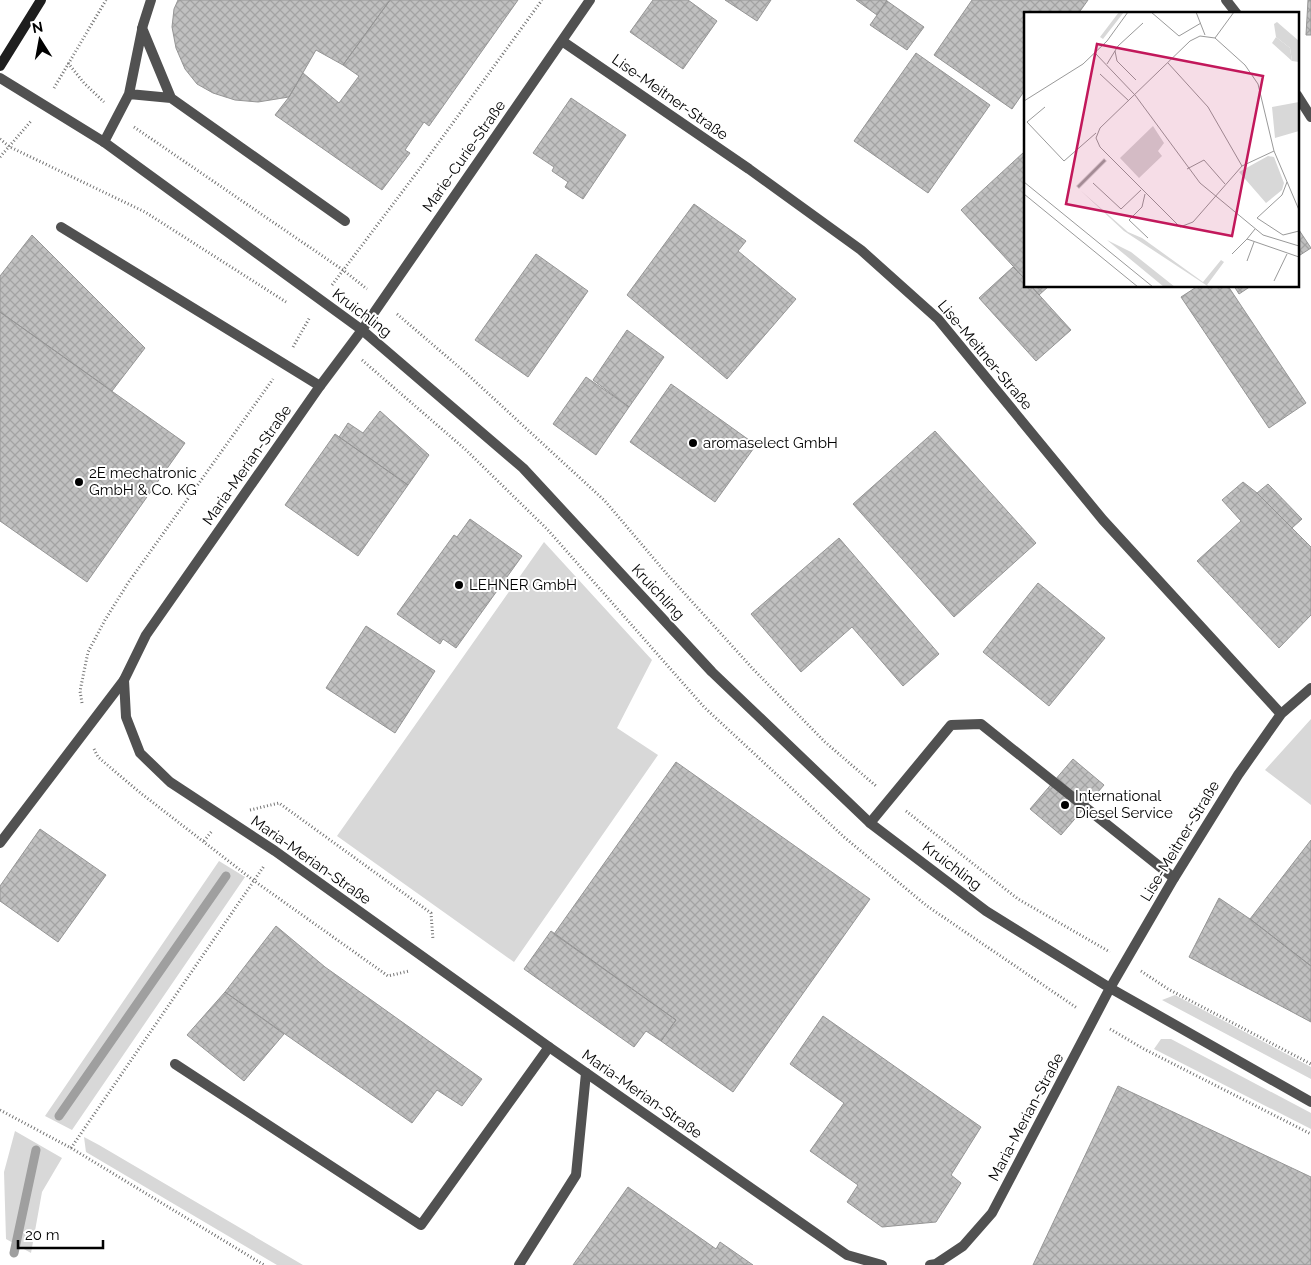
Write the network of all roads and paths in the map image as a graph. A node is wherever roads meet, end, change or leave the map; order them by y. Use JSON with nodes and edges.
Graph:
{"nodes":[{"id":1,"x":41,"y":0,"type":"edge"},
{"id":2,"x":106,"y":0,"type":"edge"},
{"id":3,"x":152,"y":0,"type":"edge"},
{"id":4,"x":542,"y":0,"type":"edge"},
{"id":5,"x":590,"y":0,"type":"edge"},
{"id":6,"x":1226,"y":0,"type":"edge"},
{"id":7,"x":1236,"y":12,"type":"edge"},
{"id":8,"x":142,"y":28,"type":"junction"},
{"id":9,"x":562,"y":41,"type":"junction"},
{"id":10,"x":68,"y":64,"type":"junction"},
{"id":11,"x":0,"y":66,"type":"edge"},
{"id":12,"x":0,"y":78,"type":"edge"},
{"id":13,"x":129,"y":94,"type":"junction"},
{"id":14,"x":1298,"y":97,"type":"edge"},
{"id":15,"x":171,"y":98,"type":"junction"},
{"id":16,"x":44,"y":105,"type":"junction"},
{"id":17,"x":118,"y":116,"type":"junction"},
{"id":18,"x":1311,"y":117,"type":"edge"},
{"id":19,"x":104,"y":142,"type":"junction"},
{"id":20,"x":0,"y":157,"type":"edge"},
{"id":21,"x":345,"y":221,"type":"dead end"},
{"id":22,"x":61,"y":227,"type":"dead end"},
{"id":23,"x":343,"y":270,"type":"junction"},
{"id":24,"x":320,"y":300,"type":"junction"},
{"id":25,"x":382,"y":301,"type":"junction"},
{"id":26,"x":362,"y":330,"type":"junction"},
{"id":27,"x":284,"y":363,"type":"junction"},
{"id":28,"x":320,"y":386,"type":"junction"},
{"id":29,"x":124,"y":680,"type":"junction"},
{"id":30,"x":1311,"y":688,"type":"edge"},
{"id":31,"x":1281,"y":714,"type":"junction"},
{"id":32,"x":86,"y":730,"type":"junction"},
{"id":33,"x":890,"y":799,"type":"junction"},
{"id":34,"x":223,"y":817,"type":"junction"},
{"id":35,"x":870,"y":823,"type":"junction"},
{"id":36,"x":204,"y":841,"type":"junction"},
{"id":37,"x":0,"y":843,"type":"edge"},
{"id":38,"x":275,"y":851,"type":"junction"},
{"id":39,"x":1174,"y":878,"type":"junction"},
{"id":40,"x":253,"y":880,"type":"junction"},
{"id":41,"x":1126,"y":961,"type":"junction"},
{"id":42,"x":434,"y":965,"type":"junction"},
{"id":43,"x":1110,"y":988,"type":"junction"},
{"id":44,"x":549,"y":1047,"type":"junction"},
{"id":45,"x":175,"y":1064,"type":"dead end"},
{"id":46,"x":1311,"y":1064,"type":"edge"},
{"id":47,"x":586,"y":1073,"type":"junction"},
{"id":48,"x":1311,"y":1102,"type":"edge"},
{"id":49,"x":0,"y":1110,"type":"edge"},
{"id":50,"x":71,"y":1148,"type":"junction"},
{"id":51,"x":264,"y":1265,"type":"edge"},
{"id":52,"x":519,"y":1265,"type":"edge"},
{"id":53,"x":882,"y":1265,"type":"edge"},
{"id":54,"x":930,"y":1265,"type":"edge"}],
"edges":[{"from":1,"to":11,"type":"street"},
{"from":2,"to":10,"type":"path"},
{"from":3,"to":8,"type":"street"},
{"from":4,"to":23,"type":"path"},
{"from":5,"to":9,"type":"street","name":"Marie-Curie-Straße"},
{"from":6,"to":7,"type":"street"},
{"from":8,"to":13,"type":"street"},
{"from":8,"to":15,"type":"street"},
{"from":9,"to":25,"type":"street","name":"Marie-Curie-Straße"},
{"from":9,"to":31,"type":"street","name":"Lise-Meitner-Straße"},
{"from":10,"to":16,"type":"path"},
{"from":10,"to":17,"type":"path"},
{"from":12,"to":16,"type":"street","name":"Kruichling"},
{"from":13,"to":15,"type":"street"},
{"from":13,"to":17,"type":"street"},
{"from":14,"to":18,"type":"street"},
{"from":15,"to":21,"type":"street"},
{"from":16,"to":19,"type":"street","name":"Kruichling"},
{"from":16,"to":20,"type":"path"},
{"from":17,"to":19,"type":"street"},
{"from":17,"to":23,"type":"path"},
{"from":19,"to":24,"type":"street","name":"Kruichling"},
{"from":22,"to":27,"type":"street"},
{"from":23,"to":24,"type":"path"},
{"from":23,"to":25,"type":"path"},
{"from":24,"to":26,"type":"street","name":"Kruichling"},
{"from":24,"to":27,"type":"path"},
{"from":25,"to":26,"type":"street","name":"Marie-Curie-Straße"},
{"from":25,"to":33,"type":"path"},
{"from":26,"to":28,"type":"street","name":"Maria-Merian-Straße"},
{"from":26,"to":35,"type":"street","name":"Kruichling"},
{"from":27,"to":28,"type":"street"},
{"from":27,"to":32,"type":"path"},
{"from":28,"to":29,"type":"street","name":"Maria-Merian-Straße"},
{"from":29,"to":32,"type":"street"},
{"from":29,"to":34,"type":"street","name":"Maria-Merian-Straße"},
{"from":30,"to":31,"type":"street","name":"Lise-Meitner-Straße"},
{"from":31,"to":39,"type":"street","name":"Lise-Meitner-Straße"},
{"from":32,"to":36,"type":"path"},
{"from":32,"to":37,"type":"street"},
{"from":33,"to":35,"type":"street"},
{"from":33,"to":39,"type":"street"},
{"from":33,"to":41,"type":"path"},
{"from":34,"to":36,"type":"path"},
{"from":34,"to":38,"type":"street","name":"Maria-Merian-Straße"},
{"from":34,"to":42,"type":"path"},
{"from":35,"to":43,"type":"street","name":"Kruichling"},
{"from":36,"to":40,"type":"path"},
{"from":38,"to":40,"type":"path"},
{"from":38,"to":42,"type":"street","name":"Maria-Merian-Straße"},
{"from":39,"to":41,"type":"street","name":"Lise-Meitner-Straße"},
{"from":40,"to":42,"type":"path"},
{"from":40,"to":50,"type":"path"},
{"from":41,"to":43,"type":"street","name":"Lise-Meitner-Straße"},
{"from":41,"to":46,"type":"path"},
{"from":42,"to":44,"type":"street","name":"Maria-Merian-Straße"},
{"from":43,"to":48,"type":"street","name":"Kruichling"},
{"from":43,"to":54,"type":"street","name":"Maria-Merian-Straße"},
{"from":44,"to":45,"type":"street"},
{"from":44,"to":47,"type":"street","name":"Maria-Merian-Straße"},
{"from":47,"to":52,"type":"street"},
{"from":47,"to":53,"type":"street","name":"Maria-Merian-Straße"},
{"from":49,"to":50,"type":"path"},
{"from":50,"to":51,"type":"path"}]}
